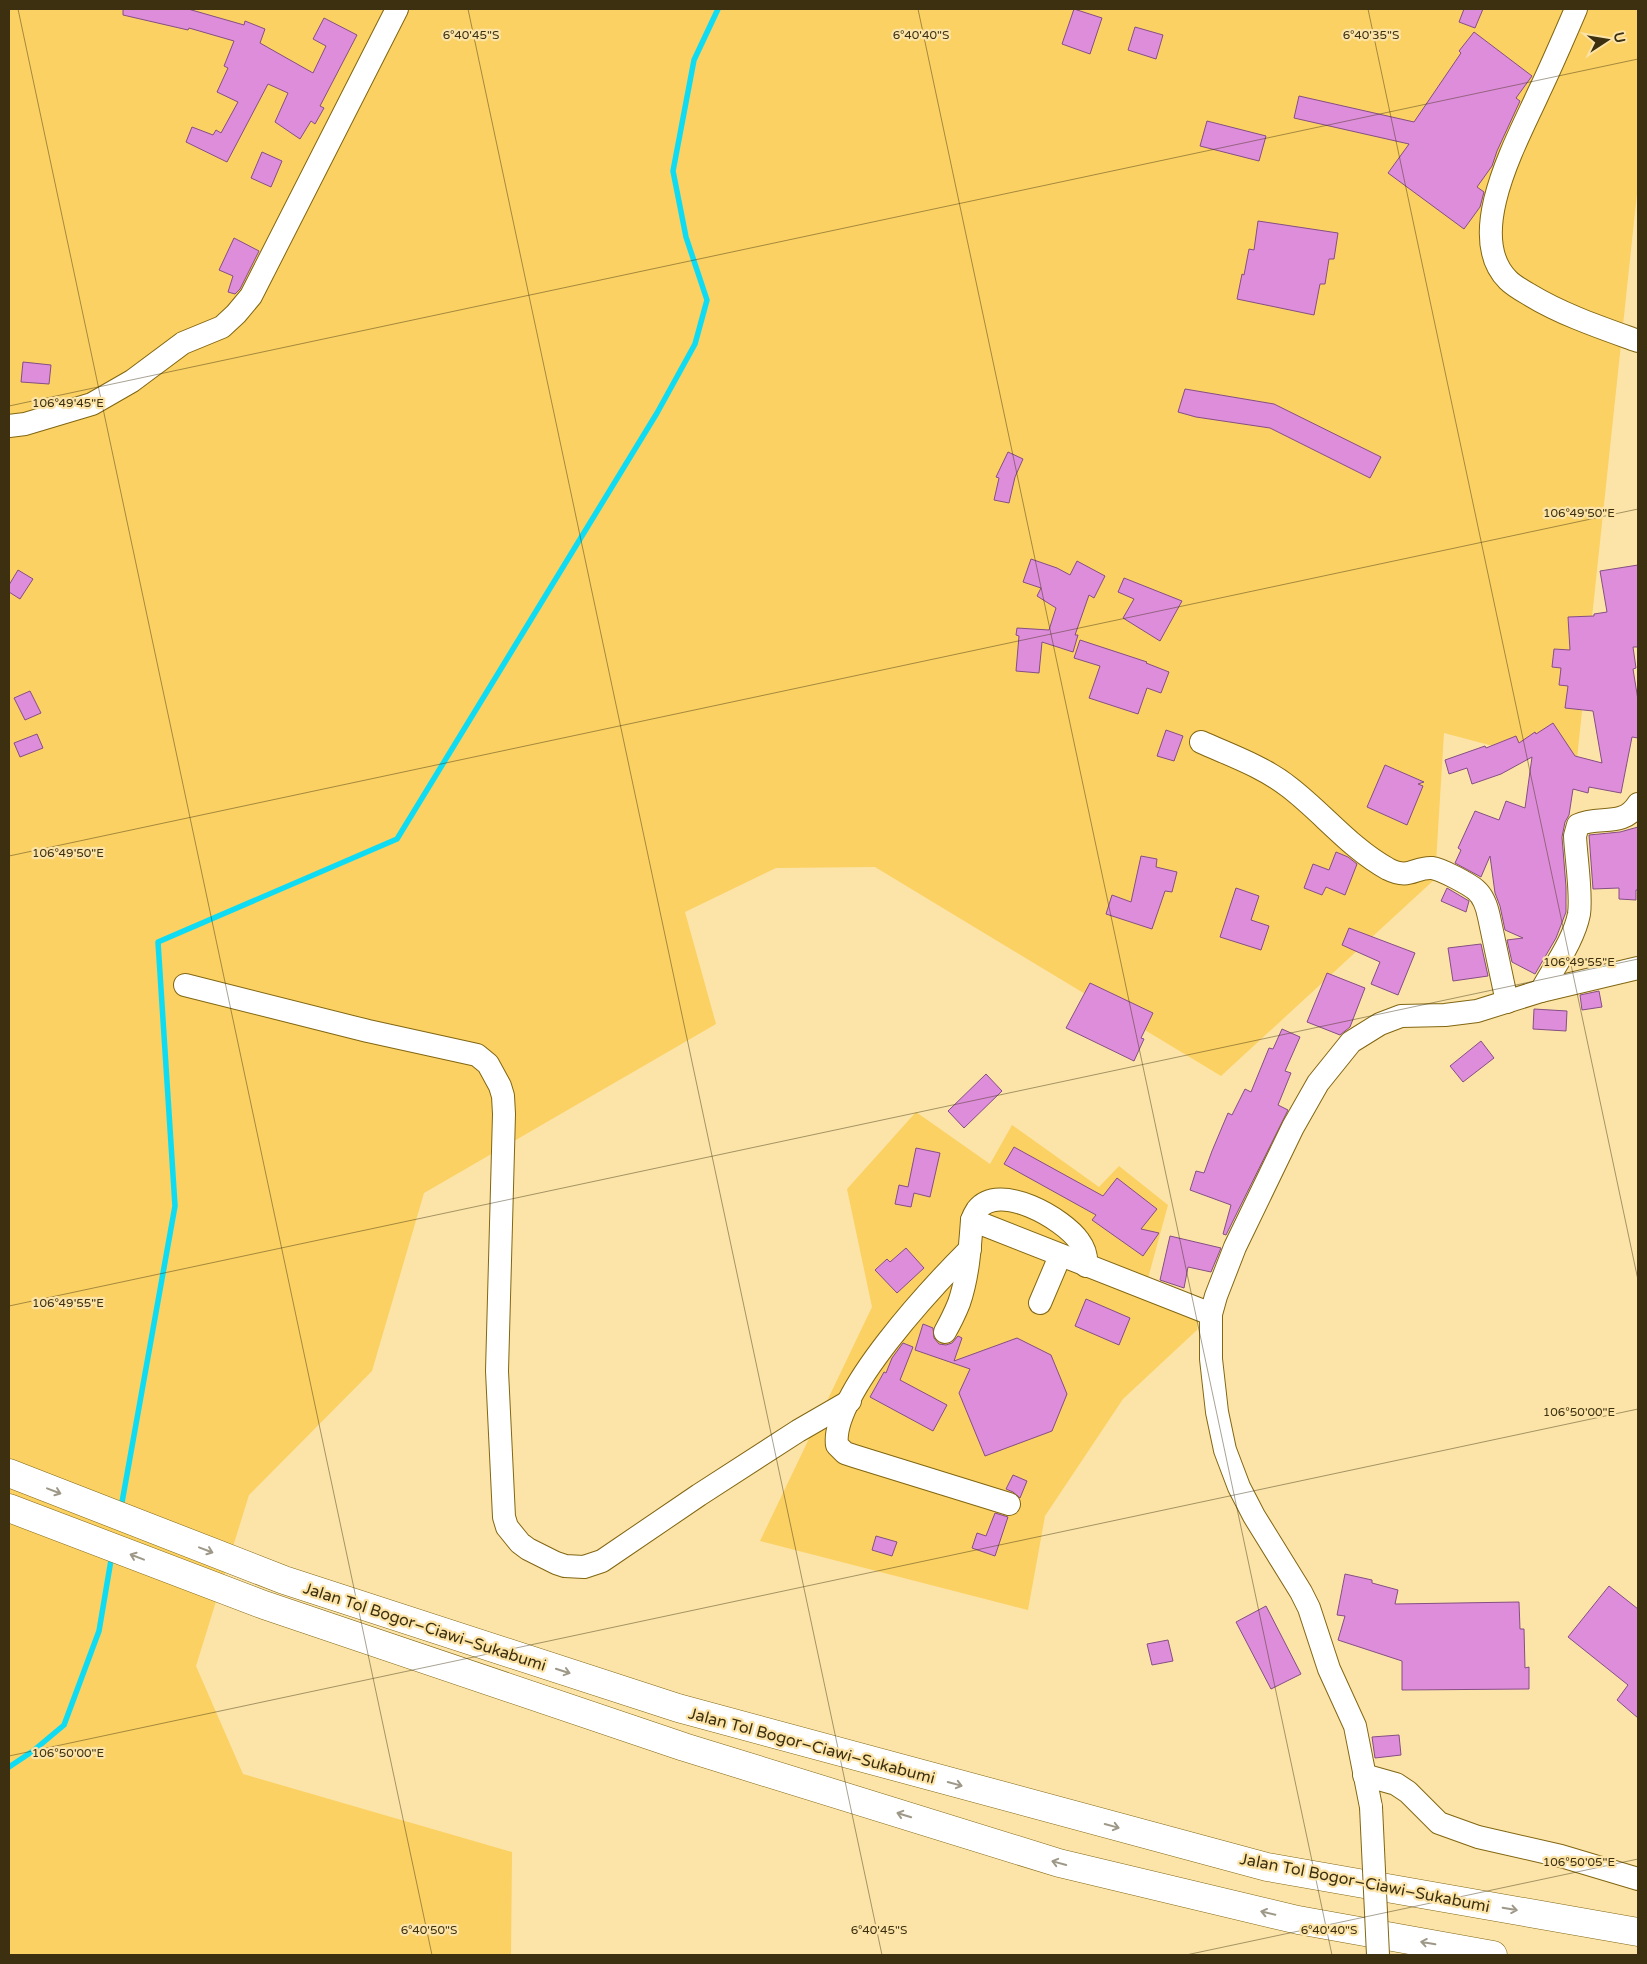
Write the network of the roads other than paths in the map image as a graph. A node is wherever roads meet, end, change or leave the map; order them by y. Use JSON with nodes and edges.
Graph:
{"nodes":[{"id":1,"x":397,"y":9,"type":"edge"},
{"id":2,"x":1576,"y":9,"type":"edge"},
{"id":3,"x":1638,"y":341,"type":"edge"},
{"id":4,"x":9,"y":426,"type":"edge"},
{"id":5,"x":1201,"y":742,"type":"dead end"},
{"id":6,"x":1638,"y":804,"type":"edge"},
{"id":7,"x":1638,"y":968,"type":"edge"},
{"id":8,"x":185,"y":986,"type":"dead end"},
{"id":9,"x":1541,"y":991,"type":"junction"},
{"id":10,"x":1507,"y":1002,"type":"junction"},
{"id":11,"x":972,"y":1220,"type":"junction"},
{"id":12,"x":970,"y":1249,"type":"junction"},
{"id":13,"x":1060,"y":1256,"type":"junction"},
{"id":14,"x":1086,"y":1266,"type":"junction"},
{"id":15,"x":1040,"y":1303,"type":"dead end"},
{"id":16,"x":1211,"y":1314,"type":"junction"},
{"id":17,"x":945,"y":1332,"type":"dead end"},
{"id":18,"x":850,"y":1401,"type":"junction"},
{"id":19,"x":9,"y":1473,"type":"edge"},
{"id":20,"x":1009,"y":1504,"type":"dead end"},
{"id":21,"x":9,"y":1508,"type":"edge"},
{"id":22,"x":1364,"y":1775,"type":"junction"},
{"id":23,"x":1638,"y":1879,"type":"edge"},
{"id":24,"x":1638,"y":1932,"type":"edge"},
{"id":25,"x":1378,"y":1955,"type":"edge"},
{"id":26,"x":1493,"y":1955,"type":"edge"}],
"edges":[{"from":1,"to":4,"type":"street"},
{"from":2,"to":3,"type":"street"},
{"from":5,"to":10,"type":"street"},
{"from":6,"to":9,"type":"street"},
{"from":7,"to":9,"type":"street"},
{"from":8,"to":18,"type":"street"},
{"from":9,"to":10,"type":"street"},
{"from":10,"to":16,"type":"street"},
{"from":11,"to":12,"type":"street"},
{"from":11,"to":13,"type":"street"},
{"from":11,"to":14,"type":"street"},
{"from":12,"to":17,"type":"street"},
{"from":12,"to":18,"type":"street"},
{"from":13,"to":14,"type":"street"},
{"from":13,"to":15,"type":"street"},
{"from":14,"to":16,"type":"street"},
{"from":16,"to":22,"type":"street"},
{"from":18,"to":20,"type":"street"},
{"from":19,"to":24,"type":"highway","name":"Jalan Tol Bogor–Ciawi–Sukabumi","one_way":true},
{"from":26,"to":21,"type":"highway","name":"Jalan Tol Bogor–Ciawi–Sukabumi","one_way":true},
{"from":22,"to":23,"type":"street"},
{"from":22,"to":25,"type":"street","bridge":true}]}
